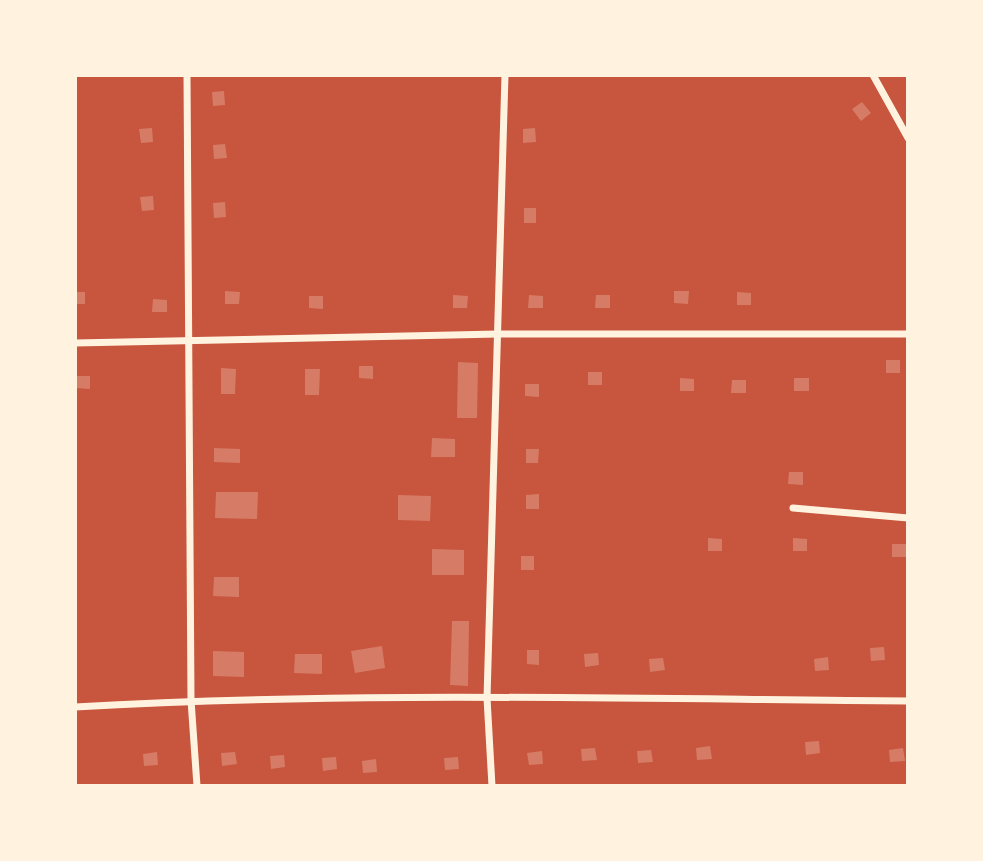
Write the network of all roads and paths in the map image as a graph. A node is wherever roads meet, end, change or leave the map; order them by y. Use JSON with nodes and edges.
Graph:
{"nodes":[{"id":1,"x":187,"y":75,"type":"edge"},
{"id":2,"x":505,"y":75,"type":"edge"},
{"id":3,"x":873,"y":75,"type":"edge"},
{"id":4,"x":908,"y":138,"type":"edge"},
{"id":5,"x":498,"y":334,"type":"junction"},
{"id":6,"x":908,"y":334,"type":"edge"},
{"id":7,"x":188,"y":341,"type":"junction"},
{"id":8,"x":75,"y":343,"type":"edge"},
{"id":9,"x":793,"y":508,"type":"dead end"},
{"id":10,"x":908,"y":519,"type":"edge"},
{"id":11,"x":486,"y":698,"type":"junction"},
{"id":12,"x":191,"y":700,"type":"junction"},
{"id":13,"x":908,"y":701,"type":"edge"},
{"id":14,"x":75,"y":707,"type":"edge"},
{"id":15,"x":197,"y":786,"type":"edge"},
{"id":16,"x":492,"y":786,"type":"edge"}],
"edges":[{"from":1,"to":7,"type":"street"},
{"from":2,"to":5,"type":"street"},
{"from":3,"to":4,"type":"street"},
{"from":5,"to":6,"type":"street"},
{"from":5,"to":7,"type":"street"},
{"from":5,"to":11,"type":"street"},
{"from":7,"to":8,"type":"street"},
{"from":7,"to":12,"type":"street"},
{"from":9,"to":10,"type":"street"},
{"from":11,"to":12,"type":"street"},
{"from":11,"to":13,"type":"street"},
{"from":11,"to":16,"type":"street"},
{"from":12,"to":14,"type":"street"},
{"from":12,"to":15,"type":"street"}]}
